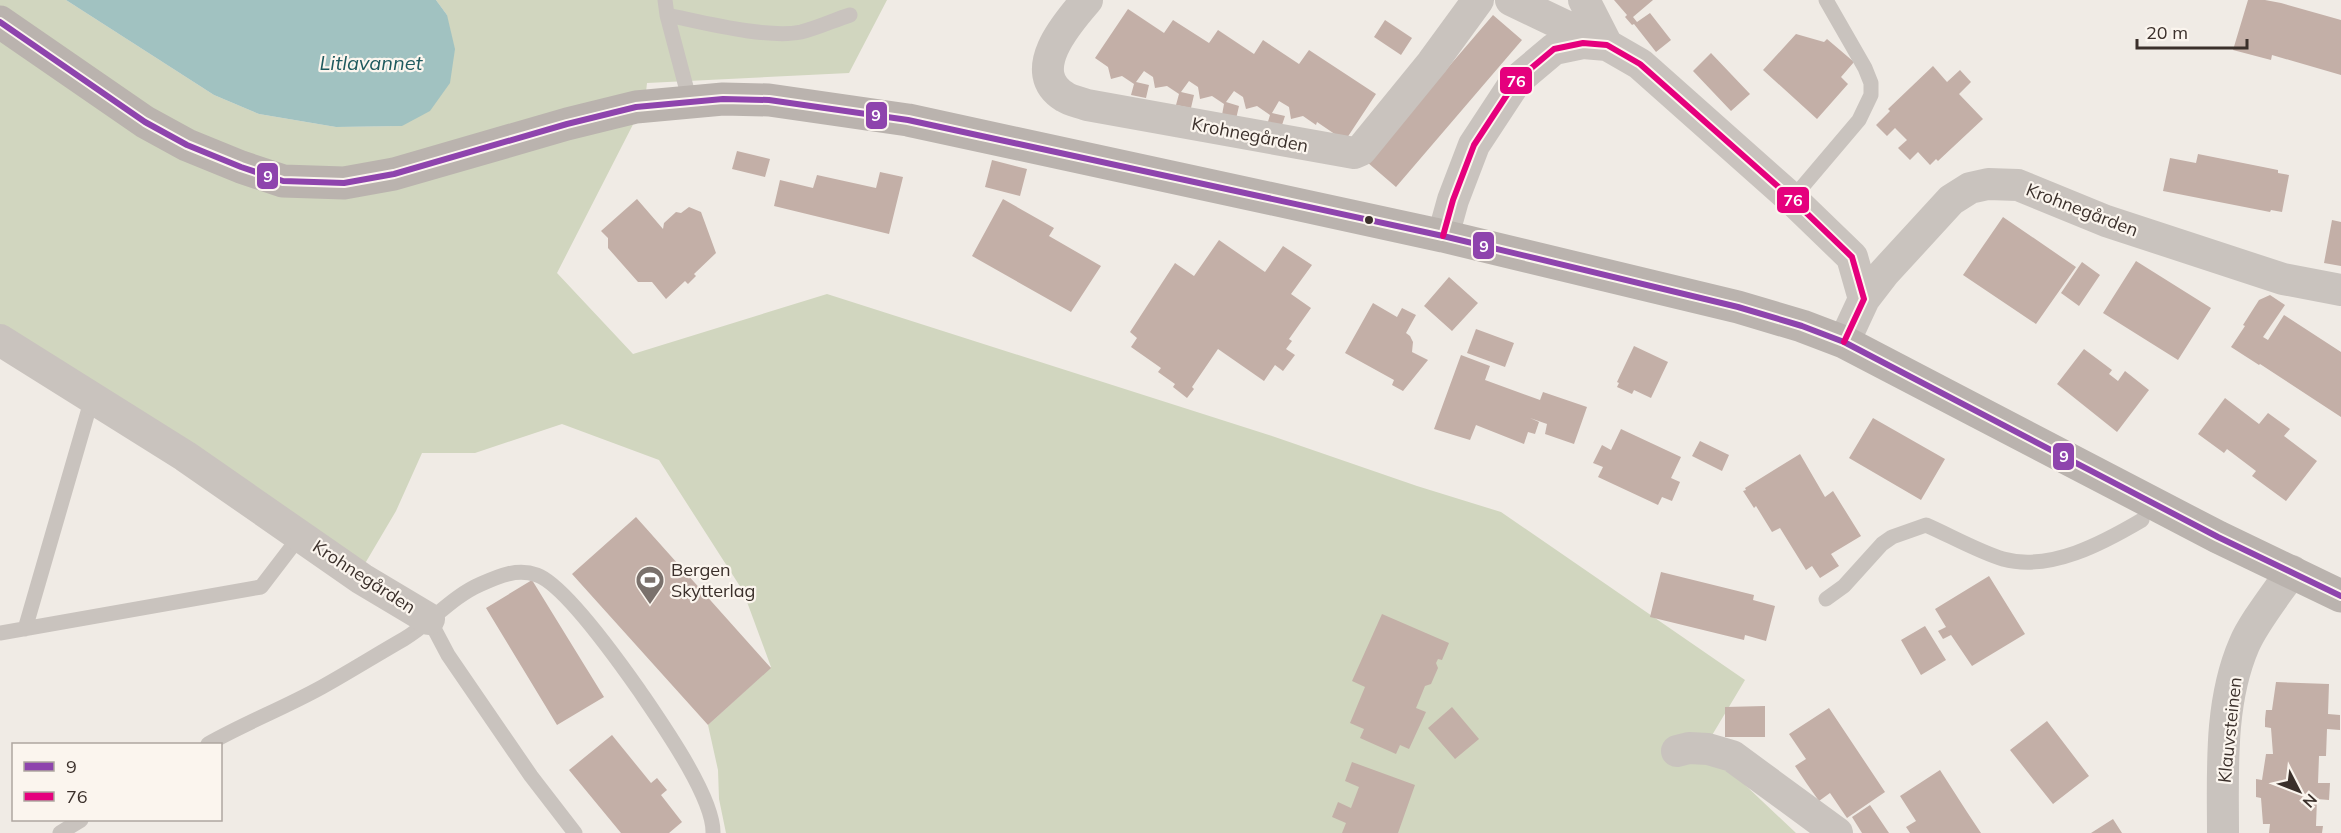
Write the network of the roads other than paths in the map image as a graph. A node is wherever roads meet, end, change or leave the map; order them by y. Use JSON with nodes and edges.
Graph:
{"nodes":[{"id":1,"x":1087,"y":0,"type":"edge"},
{"id":2,"x":1478,"y":0,"type":"edge"},
{"id":3,"x":1511,"y":0,"type":"edge"},
{"id":4,"x":1584,"y":0,"type":"edge"},
{"id":5,"x":1826,"y":0,"type":"edge"},
{"id":6,"x":666,"y":8,"type":"edge"},
{"id":7,"x":850,"y":15,"type":"dead end"},
{"id":8,"x":0,"y":22,"type":"edge"},
{"id":9,"x":1607,"y":45,"type":"junction"},
{"id":10,"x":690,"y":102,"type":"junction"},
{"id":11,"x":1792,"y":199,"type":"junction"},
{"id":12,"x":1443,"y":236,"type":"junction"},
{"id":13,"x":2341,"y":290,"type":"edge"},
{"id":14,"x":1864,"y":299,"type":"junction"},
{"id":15,"x":0,"y":340,"type":"edge"},
{"id":16,"x":1844,"y":342,"type":"junction"},
{"id":17,"x":92,"y":398,"type":"junction"},
{"id":18,"x":2142,"y":520,"type":"dead end"},
{"id":19,"x":300,"y":536,"type":"junction"},
{"id":20,"x":2292,"y":571,"type":"junction"},
{"id":21,"x":2341,"y":596,"type":"edge"},
{"id":22,"x":1826,"y":599,"type":"dead end"},
{"id":23,"x":429,"y":619,"type":"junction"},
{"id":24,"x":25,"y":629,"type":"junction"},
{"id":25,"x":0,"y":633,"type":"edge"},
{"id":26,"x":210,"y":743,"type":"edge"},
{"id":27,"x":1677,"y":751,"type":"dead end"},
{"id":28,"x":78,"y":821,"type":"edge"},
{"id":29,"x":60,"y":833,"type":"edge"},
{"id":30,"x":575,"y":833,"type":"edge"},
{"id":31,"x":714,"y":833,"type":"edge"},
{"id":32,"x":1837,"y":833,"type":"edge"},
{"id":33,"x":2223,"y":833,"type":"edge"}],
"edges":[{"from":1,"to":2,"type":"street","name":"Krohnegården"},
{"from":3,"to":9,"type":"street"},
{"from":4,"to":9,"type":"street"},
{"from":5,"to":11,"type":"lane"},
{"from":6,"to":7,"type":"lane"},
{"from":6,"to":10,"type":"lane"},
{"from":8,"to":10,"type":"main road"},
{"from":9,"to":11,"type":"street"},
{"from":9,"to":12,"type":"street"},
{"from":10,"to":12,"type":"main road"},
{"from":11,"to":14,"type":"street"},
{"from":12,"to":16,"type":"main road"},
{"from":13,"to":14,"type":"street","name":"Krohnegården"},
{"from":14,"to":16,"type":"street","name":"Krohnegården"},
{"from":15,"to":17,"type":"street","name":"Krohnegården"},
{"from":16,"to":20,"type":"main road"},
{"from":17,"to":19,"type":"street","name":"Krohnegården"},
{"from":17,"to":24,"type":"lane"},
{"from":18,"to":22,"type":"lane"},
{"from":19,"to":23,"type":"street","name":"Krohnegården"},
{"from":19,"to":24,"type":"lane"},
{"from":20,"to":21,"type":"main road"},
{"from":20,"to":33,"type":"street","name":"Klauvsteinen"},
{"from":23,"to":26,"type":"lane"},
{"from":23,"to":30,"type":"lane"},
{"from":23,"to":31,"type":"lane","name":"Krohnegården"},
{"from":24,"to":25,"type":"lane"},
{"from":27,"to":32,"type":"street"},
{"from":28,"to":29,"type":"lane"}]}
